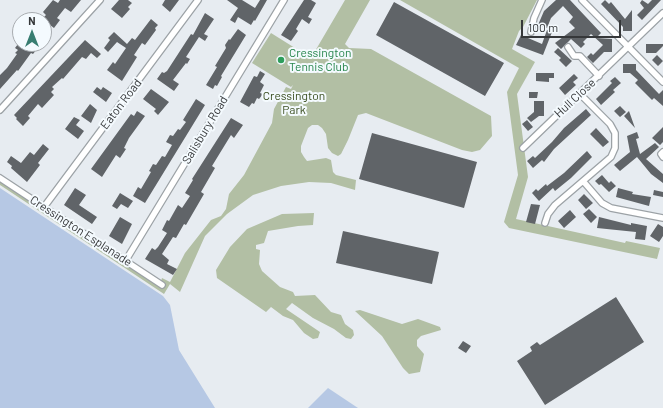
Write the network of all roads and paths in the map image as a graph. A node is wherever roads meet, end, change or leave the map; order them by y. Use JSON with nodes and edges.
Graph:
{"nodes":[{"id":1,"x":100,"y":0,"type":"edge"},
{"id":2,"x":198,"y":0,"type":"edge"},
{"id":3,"x":284,"y":0,"type":"edge"},
{"id":4,"x":542,"y":0,"type":"edge"},
{"id":5,"x":582,"y":0,"type":"edge"},
{"id":6,"x":663,"y":13,"type":"edge"},
{"id":7,"x":531,"y":32,"type":"dead end"},
{"id":8,"x":568,"y":47,"type":"dead end"},
{"id":9,"x":628,"y":48,"type":"junction"},
{"id":10,"x":599,"y":76,"type":"junction"},
{"id":11,"x":663,"y":82,"type":"edge"},
{"id":12,"x":580,"y":94,"type":"junction"},
{"id":13,"x":0,"y":110,"type":"edge"},
{"id":14,"x":523,"y":148,"type":"dead end"},
{"id":15,"x":663,"y":152,"type":"edge"},
{"id":16,"x":663,"y":157,"type":"edge"},
{"id":17,"x":0,"y":178,"type":"edge"},
{"id":18,"x":583,"y":181,"type":"junction"},
{"id":19,"x":44,"y":207,"type":"junction"},
{"id":20,"x":663,"y":218,"type":"edge"},
{"id":21,"x":545,"y":223,"type":"dead end"},
{"id":22,"x":126,"y":260,"type":"junction"},
{"id":23,"x":162,"y":284,"type":"dead end"}],
"edges":[{"from":1,"to":13,"type":"street"},
{"from":2,"to":19,"type":"street","name":"Eaton Road"},
{"from":3,"to":22,"type":"street","name":"Salisbury Road"},
{"from":4,"to":7,"type":"street"},
{"from":5,"to":9,"type":"street"},
{"from":6,"to":9,"type":"street","name":"Hull Close"},
{"from":8,"to":10,"type":"street"},
{"from":9,"to":10,"type":"street","name":"Hull Close"},
{"from":9,"to":11,"type":"street"},
{"from":10,"to":12,"type":"street","name":"Hull Close"},
{"from":12,"to":14,"type":"street","name":"Hull Close"},
{"from":12,"to":18,"type":"street"},
{"from":15,"to":16,"type":"street"},
{"from":17,"to":19,"type":"street","name":"Cressington Esplanade"},
{"from":18,"to":20,"type":"street"},
{"from":18,"to":21,"type":"street"},
{"from":19,"to":22,"type":"street","name":"Cressington Esplanade"},
{"from":22,"to":23,"type":"street","name":"Cressington Esplanade"}]}
